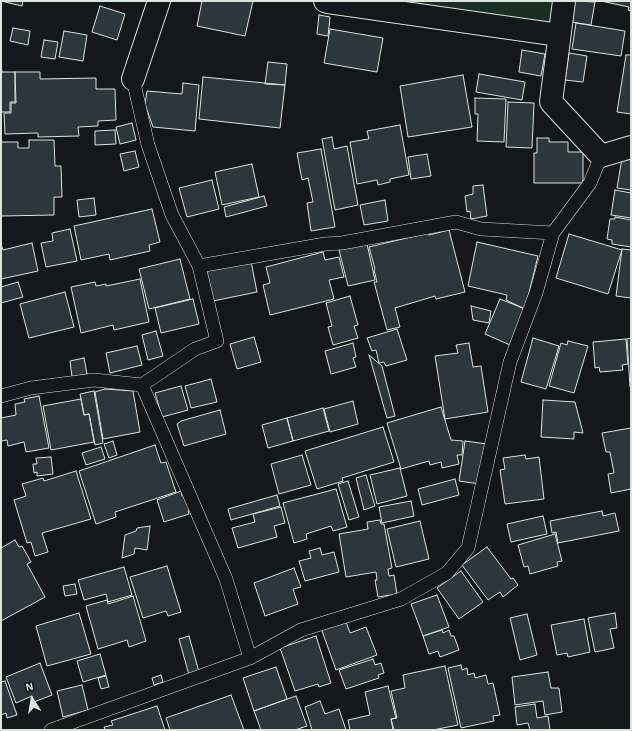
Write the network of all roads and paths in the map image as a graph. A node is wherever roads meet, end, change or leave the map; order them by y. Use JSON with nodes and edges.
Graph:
{"nodes":[{"id":1,"x":158,"y":1,"type":"edge"},
{"id":2,"x":327,"y":1,"type":"edge"},
{"id":3,"x":564,"y":1,"type":"edge"},
{"id":4,"x":559,"y":35,"type":"junction"},
{"id":5,"x":133,"y":79,"type":"joint"},
{"id":6,"x":631,"y":147,"type":"edge"},
{"id":7,"x":601,"y":156,"type":"junction"},
{"id":8,"x":553,"y":233,"type":"junction"},
{"id":9,"x":199,"y":266,"type":"junction"},
{"id":10,"x":142,"y":386,"type":"junction"},
{"id":11,"x":1,"y":396,"type":"edge"},
{"id":12,"x":250,"y":658,"type":"junction"},
{"id":13,"x":51,"y":730,"type":"edge"}],
"edges":[{"from":1,"to":5,"type":"street"},
{"from":2,"to":4,"type":"street"},
{"from":3,"to":4,"type":"street"},
{"from":4,"to":7,"type":"street"},
{"from":5,"to":9,"type":"lane"},
{"from":6,"to":7,"type":"street"},
{"from":7,"to":8,"type":"lane"},
{"from":8,"to":9,"type":"lane"},
{"from":8,"to":12,"type":"lane"},
{"from":9,"to":10,"type":"lane"},
{"from":10,"to":11,"type":"lane"},
{"from":10,"to":12,"type":"lane"},
{"from":12,"to":13,"type":"lane"}]}
